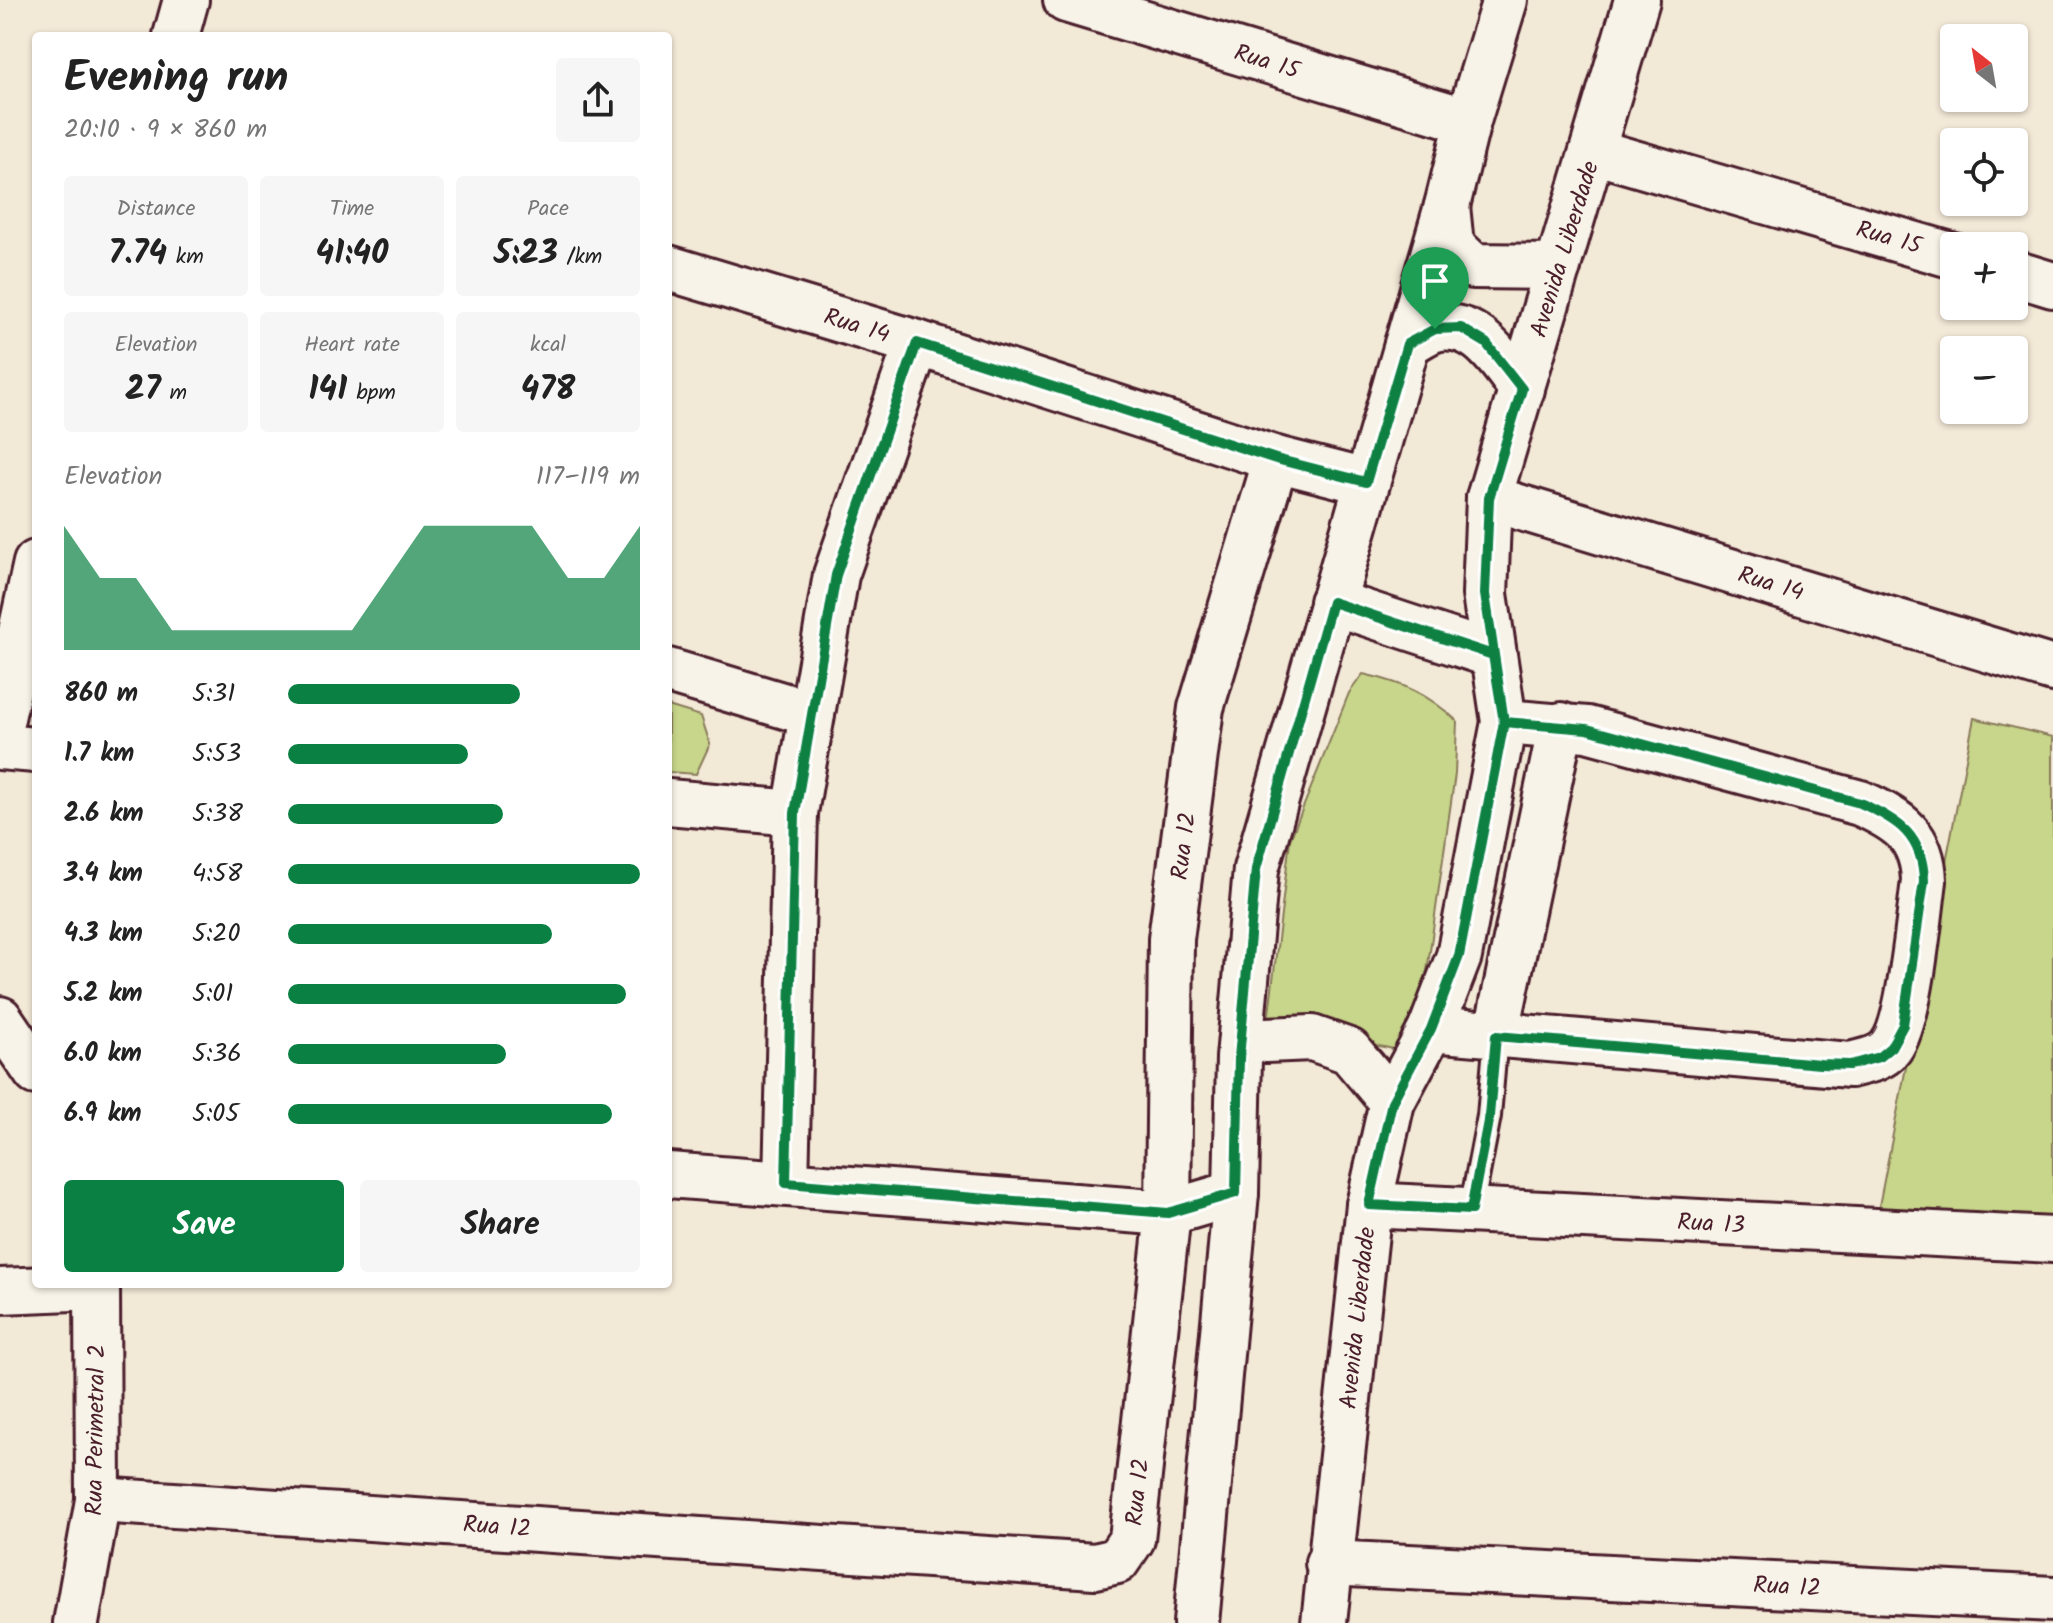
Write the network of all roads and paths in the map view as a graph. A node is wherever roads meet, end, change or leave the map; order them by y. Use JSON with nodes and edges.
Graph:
{"nodes":[{"id":1,"x":186,"y":0,"type":"edge"},
{"id":2,"x":1066,"y":0,"type":"edge"},
{"id":3,"x":1505,"y":0,"type":"edge"},
{"id":4,"x":1637,"y":0,"type":"edge"},
{"id":5,"x":177,"y":32,"type":"edge"},
{"id":6,"x":1468,"y":121,"type":"junction"},
{"id":7,"x":1593,"y":151,"type":"junction"},
{"id":8,"x":1447,"y":206,"type":"junction"},
{"id":9,"x":1940,"y":252,"type":"edge"},
{"id":10,"x":1558,"y":267,"type":"junction"},
{"id":11,"x":672,"y":269,"type":"edge"},
{"id":12,"x":2028,"y":277,"type":"edge"},
{"id":13,"x":2053,"y":285,"type":"edge"},
{"id":14,"x":917,"y":343,"type":"junction"},
{"id":15,"x":1407,"y":344,"type":"junction"},
{"id":16,"x":1522,"y":389,"type":"junction"},
{"id":17,"x":1276,"y":459,"type":"junction"},
{"id":18,"x":1366,"y":482,"type":"junction"},
{"id":19,"x":1489,"y":498,"type":"junction"},
{"id":20,"x":32,"y":581,"type":"edge"},
{"id":21,"x":1332,"y":602,"type":"junction"},
{"id":22,"x":1493,"y":655,"type":"junction"},
{"id":23,"x":2053,"y":669,"type":"edge"},
{"id":24,"x":672,"y":672,"type":"edge"},
{"id":25,"x":812,"y":714,"type":"junction"},
{"id":26,"x":1504,"y":722,"type":"junction"},
{"id":27,"x":1561,"y":725,"type":"junction"},
{"id":28,"x":0,"y":727,"type":"edge"},
{"id":29,"x":0,"y":747,"type":"edge"},
{"id":30,"x":32,"y":750,"type":"edge"},
{"id":31,"x":672,"y":802,"type":"edge"},
{"id":32,"x":795,"y":813,"type":"junction"},
{"id":33,"x":0,"y":1019,"type":"edge"},
{"id":34,"x":1431,"y":1029,"type":"junction"},
{"id":35,"x":1496,"y":1036,"type":"junction"},
{"id":36,"x":1266,"y":1040,"type":"dead end"},
{"id":37,"x":32,"y":1066,"type":"edge"},
{"id":38,"x":1392,"y":1102,"type":"junction"},
{"id":39,"x":672,"y":1175,"type":"edge"},
{"id":40,"x":786,"y":1183,"type":"junction"},
{"id":41,"x":1236,"y":1193,"type":"junction"},
{"id":42,"x":1369,"y":1205,"type":"junction"},
{"id":43,"x":1471,"y":1210,"type":"junction"},
{"id":44,"x":1168,"y":1213,"type":"junction"},
{"id":45,"x":2053,"y":1240,"type":"edge"},
{"id":46,"x":48,"y":1288,"type":"edge"},
{"id":47,"x":97,"y":1288,"type":"edge"},
{"id":48,"x":0,"y":1291,"type":"edge"},
{"id":49,"x":98,"y":1500,"type":"junction"},
{"id":50,"x":1328,"y":1563,"type":"junction"},
{"id":51,"x":2053,"y":1599,"type":"edge"},
{"id":52,"x":76,"y":1623,"type":"edge"},
{"id":53,"x":1196,"y":1623,"type":"edge"},
{"id":54,"x":1324,"y":1623,"type":"edge"}],
"edges":[{"from":1,"to":5,"type":"street"},
{"from":2,"to":6,"type":"street","name":"Rua 15"},
{"from":3,"to":6,"type":"street"},
{"from":4,"to":7,"type":"street","name":"Avenida Liberdade"},
{"from":6,"to":8,"type":"street"},
{"from":7,"to":9,"type":"street","name":"Rua 15"},
{"from":7,"to":10,"type":"street","name":"Avenida Liberdade"},
{"from":8,"to":10,"type":"street"},
{"from":8,"to":15,"type":"street"},
{"from":10,"to":16,"type":"street","name":"Avenida Liberdade"},
{"from":11,"to":14,"type":"street","name":"Rua 14"},
{"from":12,"to":13,"type":"street"},
{"from":14,"to":17,"type":"street","name":"Rua 14"},
{"from":14,"to":25,"type":"street"},
{"from":15,"to":16,"type":"street"},
{"from":15,"to":18,"type":"street"},
{"from":16,"to":19,"type":"street","name":"Avenida Liberdade"},
{"from":17,"to":18,"type":"street","name":"Rua 14"},
{"from":17,"to":44,"type":"street","name":"Rua 12"},
{"from":18,"to":21,"type":"street"},
{"from":19,"to":22,"type":"street","name":"Avenida Liberdade"},
{"from":19,"to":23,"type":"street","name":"Rua 14"},
{"from":20,"to":28,"type":"street"},
{"from":21,"to":22,"type":"street"},
{"from":21,"to":41,"type":"street"},
{"from":22,"to":26,"type":"street","name":"Avenida Liberdade"},
{"from":24,"to":25,"type":"street"},
{"from":25,"to":32,"type":"street"},
{"from":26,"to":27,"type":"street"},
{"from":26,"to":34,"type":"street","name":"Avenida Liberdade"},
{"from":27,"to":35,"type":"street"},
{"from":27,"to":35,"type":"street"},
{"from":29,"to":30,"type":"street"},
{"from":31,"to":32,"type":"street"},
{"from":32,"to":40,"type":"street"},
{"from":33,"to":37,"type":"street"},
{"from":34,"to":35,"type":"street"},
{"from":34,"to":38,"type":"street","name":"Avenida Liberdade"},
{"from":35,"to":43,"type":"lane"},
{"from":36,"to":38,"type":"street"},
{"from":38,"to":42,"type":"street","name":"Avenida Liberdade"},
{"from":39,"to":40,"type":"street"},
{"from":40,"to":44,"type":"street"},
{"from":41,"to":44,"type":"street"},
{"from":41,"to":53,"type":"street"},
{"from":42,"to":43,"type":"street","name":"Rua 13"},
{"from":42,"to":50,"type":"street","name":"Avenida Liberdade"},
{"from":43,"to":45,"type":"street","name":"Rua 13"},
{"from":44,"to":49,"type":"street","name":"Rua 12"},
{"from":46,"to":48,"type":"street"},
{"from":47,"to":49,"type":"street","name":"Rua Perimetral 2"},
{"from":49,"to":52,"type":"street","name":"Rua Perimetral 2"},
{"from":50,"to":51,"type":"street","name":"Rua 12"},
{"from":50,"to":54,"type":"street","name":"Avenida Liberdade"}]}
